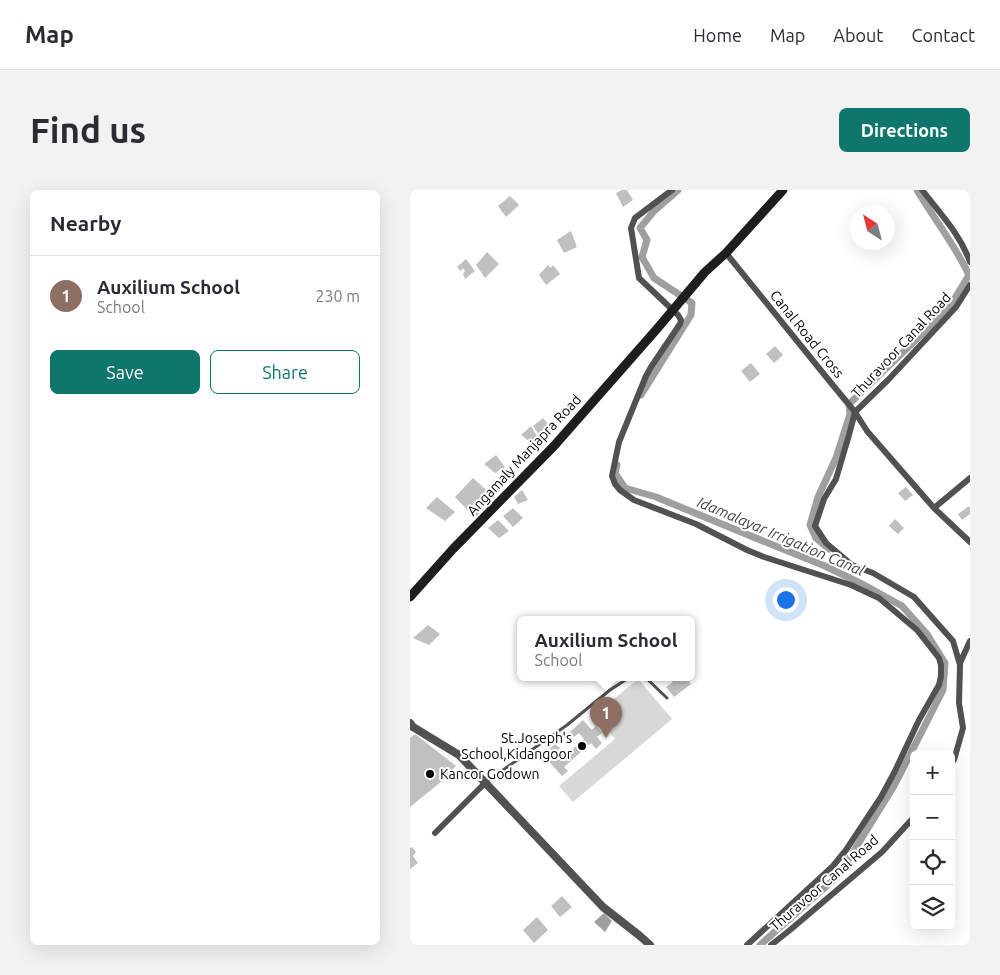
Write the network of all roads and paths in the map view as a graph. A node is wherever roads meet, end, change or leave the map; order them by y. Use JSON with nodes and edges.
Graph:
{"nodes":[{"id":1,"x":672,"y":190,"type":"edge"},
{"id":2,"x":784,"y":190,"type":"edge"},
{"id":3,"x":922,"y":190,"type":"edge"},
{"id":4,"x":726,"y":253,"type":"junction"},
{"id":5,"x":970,"y":262,"type":"edge"},
{"id":6,"x":970,"y":284,"type":"edge"},
{"id":7,"x":674,"y":308,"type":"junction"},
{"id":8,"x":855,"y":412,"type":"junction"},
{"id":9,"x":970,"y":478,"type":"edge"},
{"id":10,"x":934,"y":508,"type":"junction"},
{"id":11,"x":970,"y":542,"type":"edge"},
{"id":12,"x":410,"y":597,"type":"edge"},
{"id":13,"x":970,"y":641,"type":"edge"},
{"id":14,"x":960,"y":663,"type":"junction"},
{"id":15,"x":624,"y":681,"type":"edge"},
{"id":16,"x":649,"y":681,"type":"edge"},
{"id":17,"x":666,"y":698,"type":"dead end"},
{"id":18,"x":410,"y":723,"type":"edge"},
{"id":19,"x":955,"y":756,"type":"edge"},
{"id":20,"x":485,"y":783,"type":"junction"},
{"id":21,"x":910,"y":821,"type":"edge"},
{"id":22,"x":435,"y":833,"type":"dead end"},
{"id":23,"x":650,"y":945,"type":"edge"},
{"id":24,"x":747,"y":945,"type":"edge"},
{"id":25,"x":771,"y":945,"type":"edge"}],
"edges":[{"from":1,"to":7,"type":"street"},
{"from":2,"to":4,"type":"main road","name":"Angamaly Manjapra Road"},
{"from":3,"to":5,"type":"street"},
{"from":4,"to":7,"type":"main road","name":"Angamaly Manjapra Road"},
{"from":4,"to":8,"type":"street","name":"Canal Road Cross"},
{"from":6,"to":8,"type":"street","name":"Thuravoor Canal Road"},
{"from":7,"to":12,"type":"main road","name":"Angamaly Manjapra Road"},
{"from":7,"to":24,"type":"street"},
{"from":8,"to":10,"type":"street","name":"Canal Road Cross"},
{"from":8,"to":14,"type":"street","name":"Thuravoor Canal Road"},
{"from":9,"to":10,"type":"street"},
{"from":10,"to":11,"type":"street","name":"Canal Road Cross"},
{"from":13,"to":14,"type":"street"},
{"from":14,"to":19,"type":"street","name":"Thuravoor Canal Road"},
{"from":15,"to":20,"type":"lane"},
{"from":16,"to":17,"type":"lane"},
{"from":18,"to":20,"type":"street"},
{"from":20,"to":22,"type":"street"},
{"from":20,"to":23,"type":"street"},
{"from":21,"to":25,"type":"street","name":"Thuravoor Canal Road"}]}
